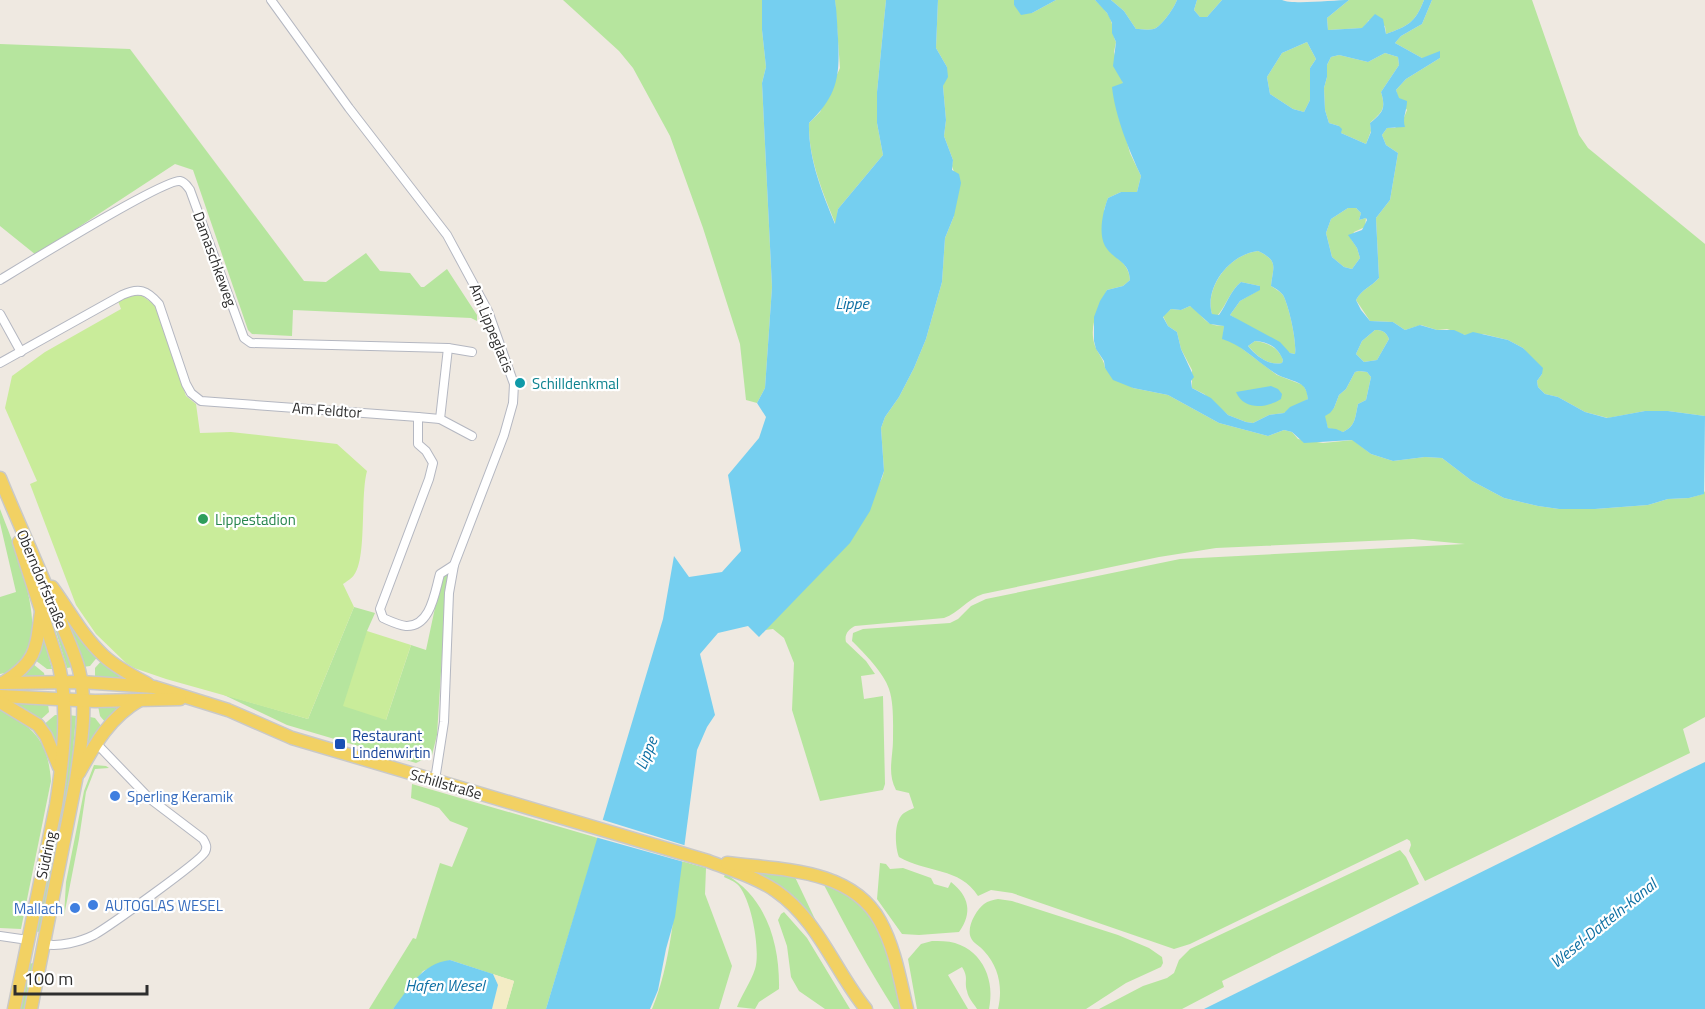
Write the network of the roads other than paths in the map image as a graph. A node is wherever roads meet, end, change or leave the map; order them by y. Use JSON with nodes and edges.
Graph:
{"nodes":[{"id":1,"x":271,"y":0,"type":"edge"},
{"id":2,"x":1,"y":278,"type":"edge"},
{"id":3,"x":0,"y":314,"type":"edge"},
{"id":4,"x":448,"y":348,"type":"junction"},
{"id":5,"x":21,"y":352,"type":"junction"},
{"id":6,"x":472,"y":352,"type":"dead end"},
{"id":7,"x":0,"y":363,"type":"edge"},
{"id":8,"x":418,"y":417,"type":"junction"},
{"id":9,"x":440,"y":419,"type":"junction"},
{"id":10,"x":472,"y":436,"type":"dead end"},
{"id":11,"x":0,"y":478,"type":"edge"},
{"id":12,"x":0,"y":488,"type":"edge"},
{"id":13,"x":454,"y":565,"type":"junction"},
{"id":14,"x":43,"y":575,"type":"junction"},
{"id":15,"x":42,"y":608,"type":"junction"},
{"id":16,"x":63,"y":682,"type":"junction"},
{"id":17,"x":81,"y":682,"type":"junction"},
{"id":18,"x":1,"y":683,"type":"edge"},
{"id":19,"x":154,"y":687,"type":"junction"},
{"id":20,"x":0,"y":696,"type":"edge"},
{"id":21,"x":187,"y":698,"type":"junction"},
{"id":22,"x":142,"y":699,"type":"junction"},
{"id":23,"x":65,"y":700,"type":"junction"},
{"id":24,"x":83,"y":701,"type":"junction"},
{"id":25,"x":0,"y":702,"type":"edge"},
{"id":26,"x":96,"y":743,"type":"junction"},
{"id":27,"x":61,"y":772,"type":"junction"},
{"id":28,"x":76,"y":780,"type":"junction"},
{"id":29,"x":435,"y":780,"type":"junction"},
{"id":30,"x":708,"y":861,"type":"junction"},
{"id":31,"x":0,"y":936,"type":"edge"},
{"id":32,"x":28,"y":940,"type":"junction"},
{"id":33,"x":44,"y":944,"type":"junction"},
{"id":34,"x":14,"y":1009,"type":"edge"},
{"id":35,"x":31,"y":1009,"type":"edge"},
{"id":36,"x":866,"y":1009,"type":"edge"},
{"id":37,"x":907,"y":1009,"type":"edge"}],
"edges":[{"from":1,"to":13,"type":"street","name":"Am Lippeglacis"},
{"from":2,"to":4,"type":"street","name":"Damaschkeweg"},
{"from":3,"to":5,"type":"street"},
{"from":4,"to":6,"type":"street","name":"Damaschkeweg"},
{"from":4,"to":9,"type":"street"},
{"from":5,"to":7,"type":"street","name":"Am Feldtor"},
{"from":5,"to":8,"type":"street","name":"Am Feldtor"},
{"from":8,"to":9,"type":"street"},
{"from":8,"to":13,"type":"street"},
{"from":9,"to":10,"type":"street"},
{"from":11,"to":14,"type":"main road","name":"Oberndorfstraße"},
{"from":12,"to":15,"type":"main road","name":"Oberndorfstraße"},
{"from":13,"to":29,"type":"street","name":"Am Lippeglacis"},
{"from":14,"to":17,"type":"main road","name":"Oberndorfstraße"},
{"from":14,"to":19,"type":"main road"},
{"from":15,"to":16,"type":"main road","name":"Oberndorfstraße"},
{"from":15,"to":18,"type":"main road"},
{"from":16,"to":17,"type":"main road","name":"Schillstraße"},
{"from":16,"to":18,"type":"main road","name":"Schillstraße"},
{"from":16,"to":23,"type":"main road","name":"Oberndorfstraße"},
{"from":17,"to":19,"type":"main road","name":"Schillstraße"},
{"from":17,"to":24,"type":"main road","name":"Oberndorfstraße"},
{"from":19,"to":21,"type":"main road","name":"Schillstraße"},
{"from":20,"to":23,"type":"main road","name":"Schillstraße"},
{"from":21,"to":22,"type":"main road","name":"Schillstraße"},
{"from":21,"to":29,"type":"main road","name":"Schillstraße"},
{"from":22,"to":24,"type":"main road","name":"Schillstraße"},
{"from":22,"to":26,"type":"main road"},
{"from":23,"to":24,"type":"main road","name":"Schillstraße"},
{"from":23,"to":27,"type":"main road","name":"Südring"},
{"from":24,"to":28,"type":"main road","name":"Südring"},
{"from":25,"to":27,"type":"main road"},
{"from":26,"to":28,"type":"main road"},
{"from":26,"to":33,"type":"street"},
{"from":27,"to":32,"type":"main road","name":"Südring"},
{"from":28,"to":33,"type":"main road","name":"Südring"},
{"from":29,"to":30,"type":"main road","name":"Schillstraße"},
{"from":30,"to":36,"type":"main road"},
{"from":30,"to":37,"type":"main road"},
{"from":31,"to":32,"type":"street"},
{"from":32,"to":33,"type":"main road"},
{"from":32,"to":34,"type":"main road","name":"Südring"},
{"from":33,"to":35,"type":"main road","name":"Südring"}]}
